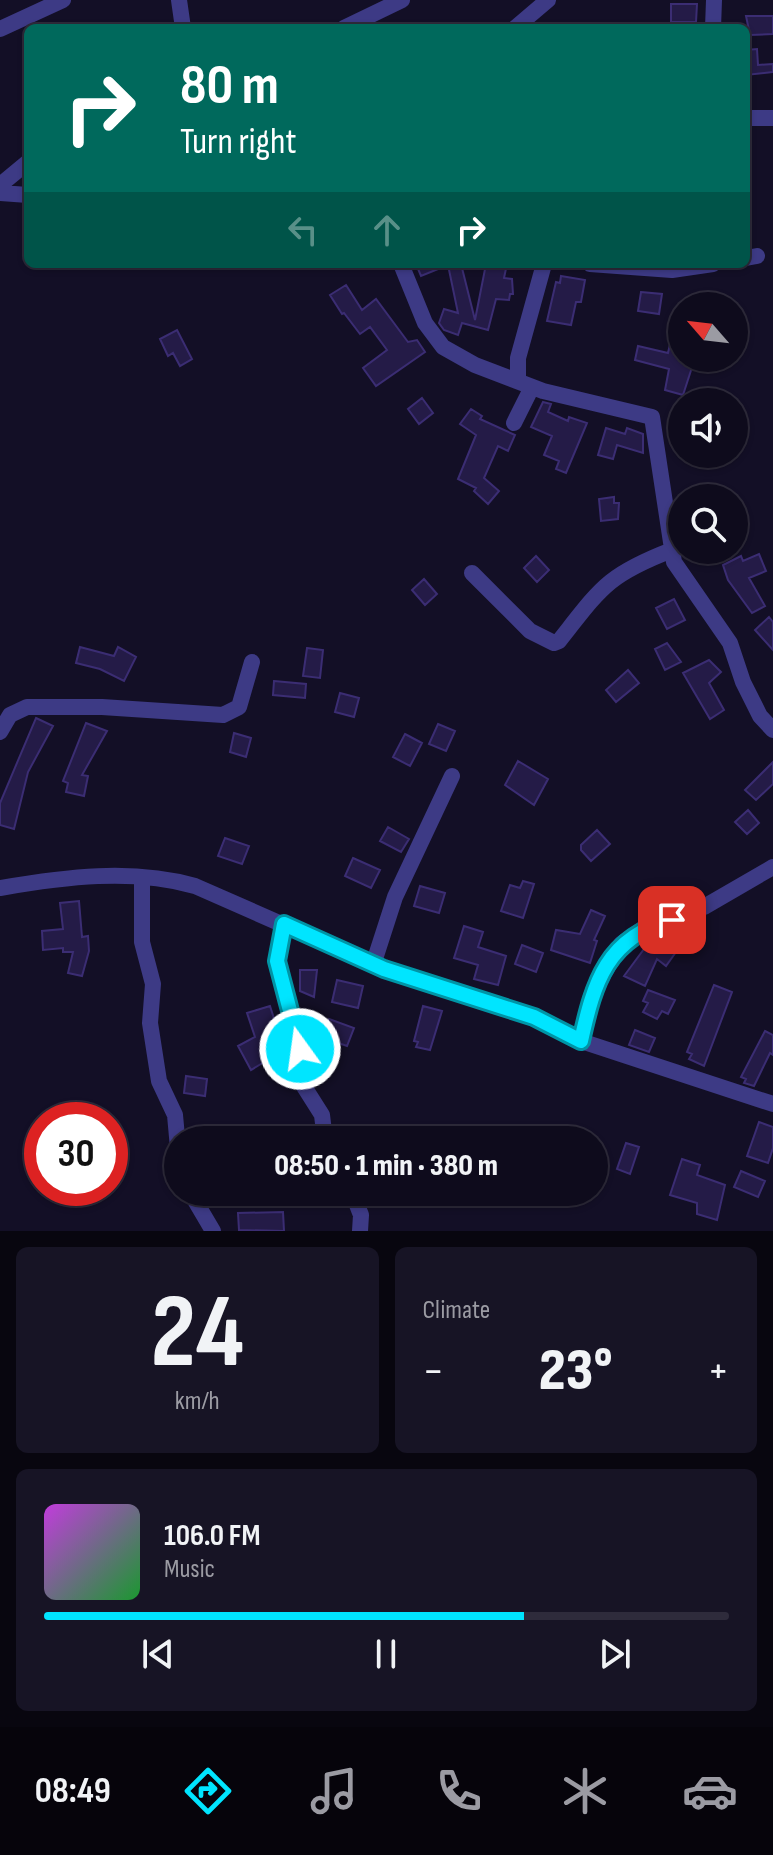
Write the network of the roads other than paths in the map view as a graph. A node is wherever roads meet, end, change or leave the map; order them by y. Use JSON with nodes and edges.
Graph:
{"nodes":[{"id":1,"x":63,"y":0,"type":"edge"},
{"id":2,"x":179,"y":0,"type":"edge"},
{"id":3,"x":402,"y":0,"type":"edge"},
{"id":4,"x":548,"y":0,"type":"edge"},
{"id":5,"x":714,"y":0,"type":"edge"},
{"id":6,"x":182,"y":24,"type":"edge"},
{"id":7,"x":352,"y":24,"type":"edge"},
{"id":8,"x":520,"y":24,"type":"edge"},
{"id":9,"x":713,"y":24,"type":"edge"},
{"id":10,"x":0,"y":29,"type":"edge"},
{"id":11,"x":750,"y":118,"type":"edge"},
{"id":12,"x":773,"y":118,"type":"edge"},
{"id":13,"x":24,"y":165,"type":"edge"},
{"id":14,"x":0,"y":185,"type":"edge"},
{"id":15,"x":0,"y":193,"type":"edge"},
{"id":16,"x":24,"y":195,"type":"edge"},
{"id":17,"x":403,"y":268,"type":"edge"},
{"id":18,"x":543,"y":268,"type":"edge"},
{"id":19,"x":645,"y":268,"type":"edge"},
{"id":20,"x":686,"y":268,"type":"edge"},
{"id":21,"x":525,"y":384,"type":"junction"},
{"id":22,"x":514,"y":423,"type":"dead end"},
{"id":23,"x":668,"y":523,"type":"edge"},
{"id":24,"x":668,"y":552,"type":"edge"},
{"id":25,"x":678,"y":564,"type":"edge"},
{"id":26,"x":472,"y":573,"type":"dead end"},
{"id":27,"x":252,"y":662,"type":"dead end"},
{"id":28,"x":773,"y":730,"type":"edge"},
{"id":29,"x":0,"y":732,"type":"edge"},
{"id":30,"x":452,"y":776,"type":"dead end"},
{"id":31,"x":773,"y":867,"type":"edge"},
{"id":32,"x":142,"y":878,"type":"junction"},
{"id":33,"x":0,"y":888,"type":"edge"},
{"id":34,"x":284,"y":924,"type":"junction"},
{"id":35,"x":373,"y":965,"type":"junction"},
{"id":36,"x":581,"y":1041,"type":"junction"},
{"id":37,"x":773,"y":1104,"type":"edge"},
{"id":38,"x":176,"y":1126,"type":"edge"},
{"id":39,"x":323,"y":1126,"type":"edge"},
{"id":40,"x":198,"y":1206,"type":"edge"},
{"id":41,"x":357,"y":1206,"type":"edge"},
{"id":42,"x":213,"y":1231,"type":"edge"},
{"id":43,"x":360,"y":1231,"type":"edge"}],
"edges":[{"from":1,"to":10,"type":"street"},
{"from":2,"to":6,"type":"street"},
{"from":3,"to":7,"type":"street"},
{"from":4,"to":8,"type":"street"},
{"from":5,"to":9,"type":"street"},
{"from":11,"to":12,"type":"street"},
{"from":13,"to":14,"type":"street"},
{"from":15,"to":16,"type":"street"},
{"from":17,"to":21,"type":"street"},
{"from":18,"to":21,"type":"street"},
{"from":19,"to":20,"type":"street"},
{"from":21,"to":22,"type":"street"},
{"from":21,"to":23,"type":"street"},
{"from":24,"to":26,"type":"street"},
{"from":25,"to":28,"type":"street"},
{"from":27,"to":29,"type":"street"},
{"from":30,"to":35,"type":"street"},
{"from":31,"to":36,"type":"street"},
{"from":32,"to":33,"type":"street"},
{"from":32,"to":34,"type":"street"},
{"from":32,"to":38,"type":"street"},
{"from":34,"to":35,"type":"street"},
{"from":34,"to":39,"type":"street"},
{"from":35,"to":36,"type":"street"},
{"from":36,"to":37,"type":"street"},
{"from":40,"to":42,"type":"street"},
{"from":41,"to":43,"type":"street"}]}
